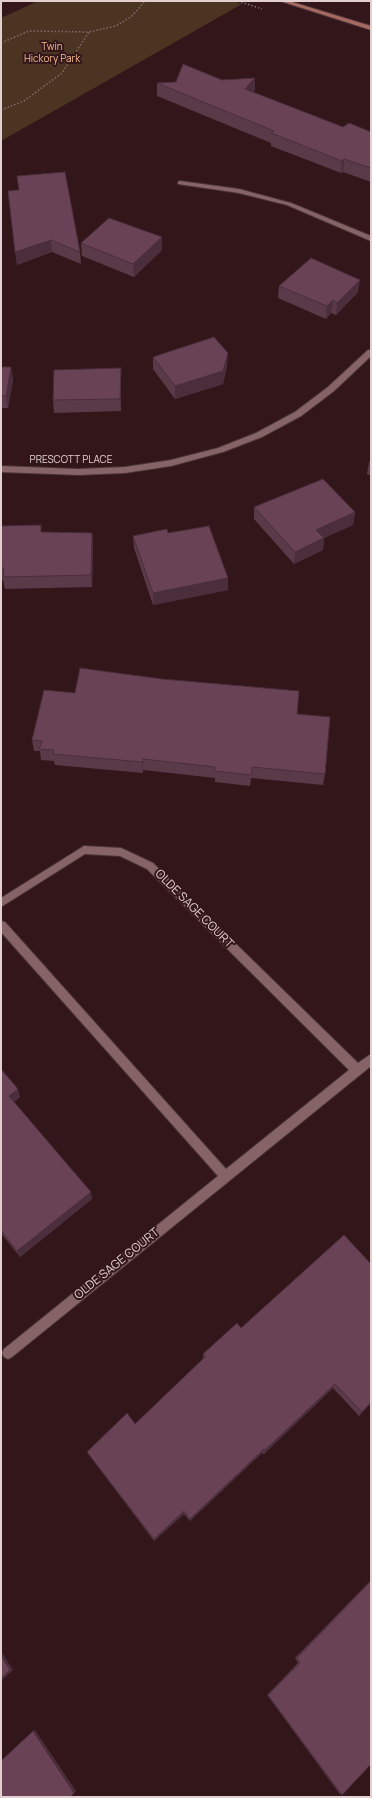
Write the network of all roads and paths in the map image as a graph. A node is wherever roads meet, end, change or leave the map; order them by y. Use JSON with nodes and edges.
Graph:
{"nodes":[{"id":1,"x":145,"y":1,"type":"edge"},
{"id":2,"x":284,"y":1,"type":"edge"},
{"id":3,"x":371,"y":28,"type":"edge"},
{"id":4,"x":89,"y":32,"type":"junction"},
{"id":5,"x":1,"y":43,"type":"edge"},
{"id":6,"x":1,"y":110,"type":"edge"},
{"id":7,"x":180,"y":183,"type":"dead end"},
{"id":8,"x":371,"y":239,"type":"edge"},
{"id":9,"x":371,"y":352,"type":"edge"},
{"id":10,"x":1,"y":469,"type":"edge"},
{"id":11,"x":1,"y":903,"type":"edge"},
{"id":12,"x":1,"y":925,"type":"edge"},
{"id":13,"x":371,"y":1059,"type":"edge"},
{"id":14,"x":357,"y":1070,"type":"junction"},
{"id":15,"x":226,"y":1176,"type":"junction"},
{"id":16,"x":8,"y":1353,"type":"dead end"}],
"edges":[{"from":1,"to":4,"type":"path"},
{"from":2,"to":3,"type":"main road"},
{"from":4,"to":5,"type":"path"},
{"from":4,"to":6,"type":"path"},
{"from":7,"to":8,"type":"street"},
{"from":9,"to":10,"type":"street","name":"PRESCOTT PLACE"},
{"from":11,"to":14,"type":"street","name":"OLDE SAGE COURT"},
{"from":12,"to":15,"type":"street"},
{"from":13,"to":14,"type":"street","name":"OLDE SAGE COURT"},
{"from":14,"to":15,"type":"street","name":"OLDE SAGE COURT"},
{"from":15,"to":16,"type":"street","name":"OLDE SAGE COURT"}]}
